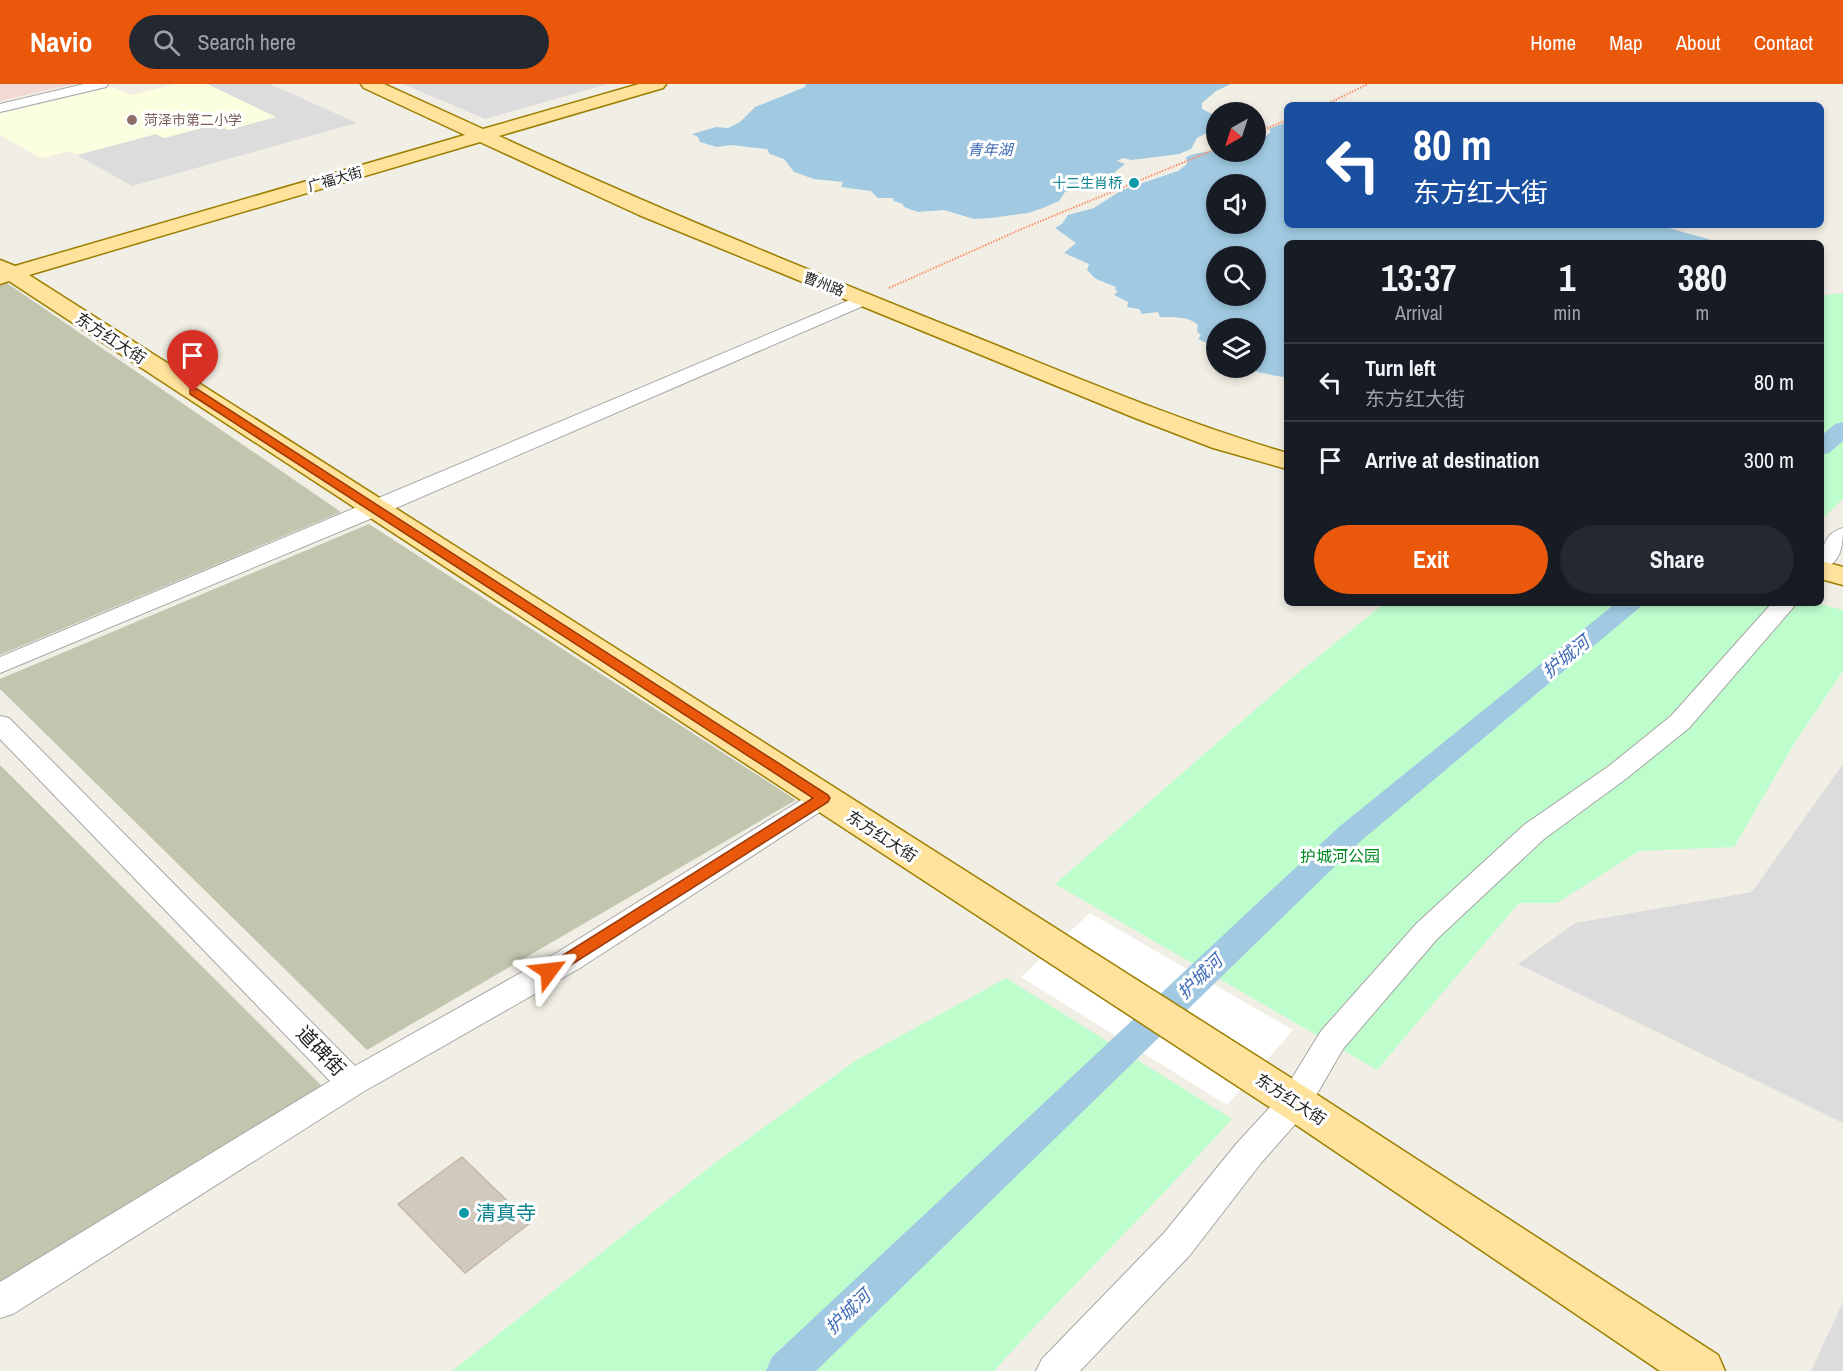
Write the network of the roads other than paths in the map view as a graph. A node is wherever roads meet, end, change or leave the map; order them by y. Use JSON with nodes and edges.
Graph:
{"nodes":[{"id":1,"x":101,"y":84,"type":"edge"},
{"id":2,"x":370,"y":84,"type":"edge"},
{"id":3,"x":637,"y":84,"type":"edge"},
{"id":4,"x":657,"y":84,"type":"edge"},
{"id":5,"x":0,"y":108,"type":"edge"},
{"id":6,"x":477,"y":133,"type":"junction"},
{"id":7,"x":4,"y":272,"type":"edge"},
{"id":8,"x":864,"y":299,"type":"junction"},
{"id":9,"x":1284,"y":460,"type":"edge"},
{"id":10,"x":374,"y":509,"type":"junction"},
{"id":11,"x":1843,"y":535,"type":"edge"},
{"id":12,"x":1824,"y":558,"type":"edge"},
{"id":13,"x":1824,"y":571,"type":"edge"},
{"id":14,"x":1843,"y":576,"type":"edge"},
{"id":15,"x":1782,"y":606,"type":"edge"},
{"id":16,"x":0,"y":666,"type":"edge"},
{"id":17,"x":0,"y":724,"type":"edge"},
{"id":18,"x":823,"y":798,"type":"junction"},
{"id":19,"x":352,"y":1083,"type":"junction"},
{"id":20,"x":1295,"y":1102,"type":"junction"},
{"id":21,"x":0,"y":1302,"type":"edge"},
{"id":22,"x":1055,"y":1371,"type":"edge"},
{"id":23,"x":1701,"y":1371,"type":"edge"}],
"edges":[{"from":1,"to":5,"type":"street"},
{"from":2,"to":6,"type":"main road","name":"曹州路"},
{"from":3,"to":6,"type":"main road","name":"广福大街"},
{"from":4,"to":6,"type":"main road","name":"广福大街"},
{"from":6,"to":7,"type":"main road","name":"广福大街"},
{"from":6,"to":8,"type":"main road","name":"曹州路"},
{"from":7,"to":10,"type":"main road","name":"东方红大街"},
{"from":8,"to":9,"type":"main road","name":"曹州路"},
{"from":8,"to":10,"type":"street"},
{"from":10,"to":16,"type":"street"},
{"from":10,"to":18,"type":"main road","name":"东方红大街"},
{"from":11,"to":12,"type":"street"},
{"from":13,"to":14,"type":"main road"},
{"from":15,"to":20,"type":"street"},
{"from":17,"to":19,"type":"street","name":"道碑街"},
{"from":18,"to":19,"type":"street"},
{"from":18,"to":20,"type":"main road","name":"东方红大街"},
{"from":19,"to":21,"type":"street","name":"道碑街"},
{"from":20,"to":22,"type":"street"},
{"from":20,"to":23,"type":"main road","name":"东方红大街"}]}
